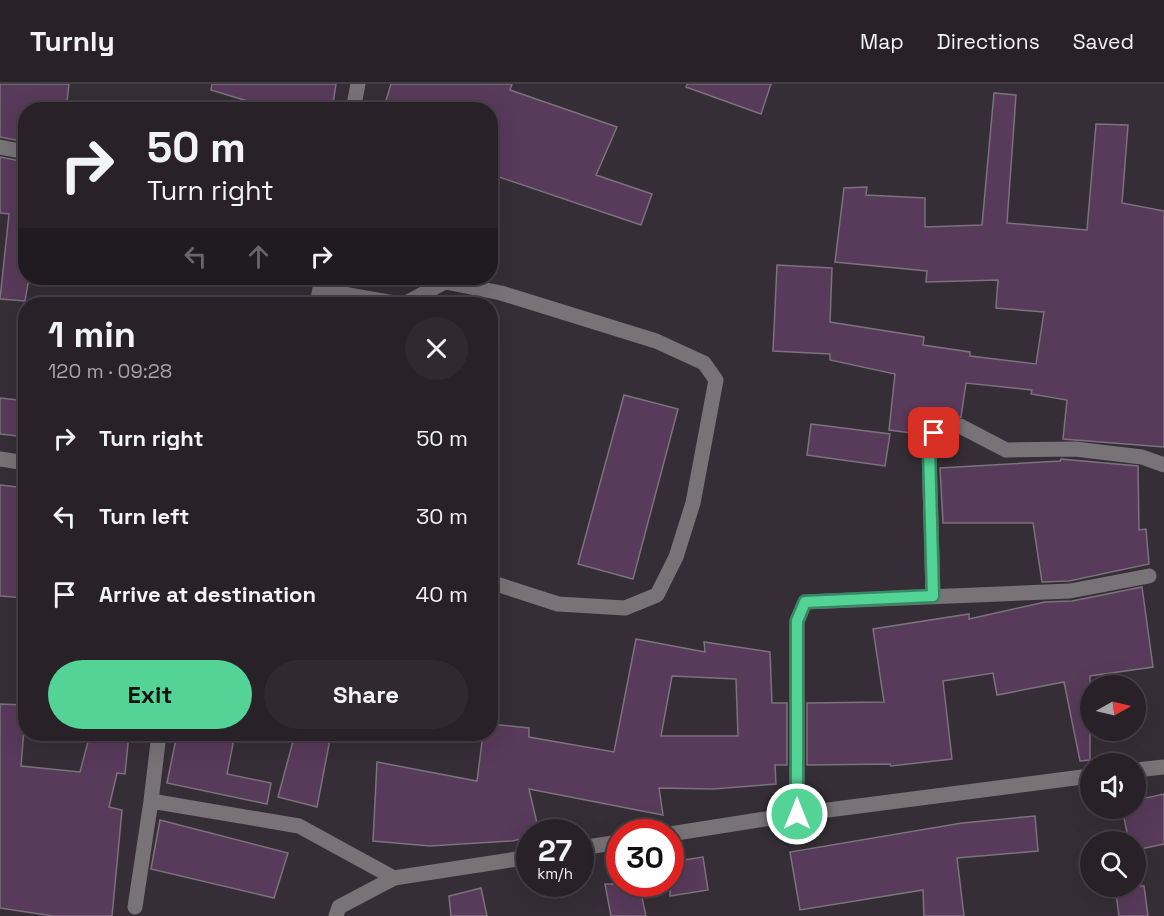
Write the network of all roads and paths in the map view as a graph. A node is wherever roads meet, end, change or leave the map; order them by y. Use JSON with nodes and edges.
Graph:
{"nodes":[{"id":1,"x":358,"y":84,"type":"edge"},
{"id":2,"x":355,"y":102,"type":"edge"},
{"id":3,"x":0,"y":147,"type":"edge"},
{"id":4,"x":18,"y":150,"type":"edge"},
{"id":5,"x":440,"y":285,"type":"edge"},
{"id":6,"x":461,"y":285,"type":"edge"},
{"id":7,"x":320,"y":291,"type":"edge"},
{"id":8,"x":358,"y":297,"type":"edge"},
{"id":9,"x":416,"y":297,"type":"edge"},
{"id":10,"x":0,"y":459,"type":"edge"},
{"id":11,"x":18,"y":462,"type":"edge"},
{"id":12,"x":1164,"y":465,"type":"edge"},
{"id":13,"x":1149,"y":576,"type":"dead end"},
{"id":14,"x":498,"y":585,"type":"edge"},
{"id":15,"x":933,"y":596,"type":"junction"},
{"id":16,"x":158,"y":741,"type":"edge"},
{"id":17,"x":1164,"y":767,"type":"edge"},
{"id":18,"x":1146,"y":769,"type":"edge"},
{"id":19,"x":1080,"y":777,"type":"edge"},
{"id":20,"x":151,"y":801,"type":"junction"},
{"id":21,"x":797,"y":814,"type":"junction"},
{"id":22,"x":684,"y":832,"type":"edge"},
{"id":23,"x":516,"y":858,"type":"edge"},
{"id":24,"x":394,"y":878,"type":"junction"},
{"id":25,"x":135,"y":907,"type":"dead end"},
{"id":26,"x":336,"y":916,"type":"edge"}],
"edges":[{"from":1,"to":2,"type":"street"},
{"from":3,"to":4,"type":"street"},
{"from":5,"to":9,"type":"street"},
{"from":6,"to":14,"type":"street"},
{"from":7,"to":8,"type":"street"},
{"from":10,"to":11,"type":"street"},
{"from":12,"to":15,"type":"street"},
{"from":13,"to":15,"type":"street"},
{"from":15,"to":21,"type":"street"},
{"from":16,"to":20,"type":"street"},
{"from":17,"to":18,"type":"street"},
{"from":19,"to":21,"type":"street"},
{"from":20,"to":24,"type":"street"},
{"from":20,"to":25,"type":"street"},
{"from":21,"to":22,"type":"street"},
{"from":23,"to":24,"type":"street"},
{"from":24,"to":26,"type":"street"}]}
